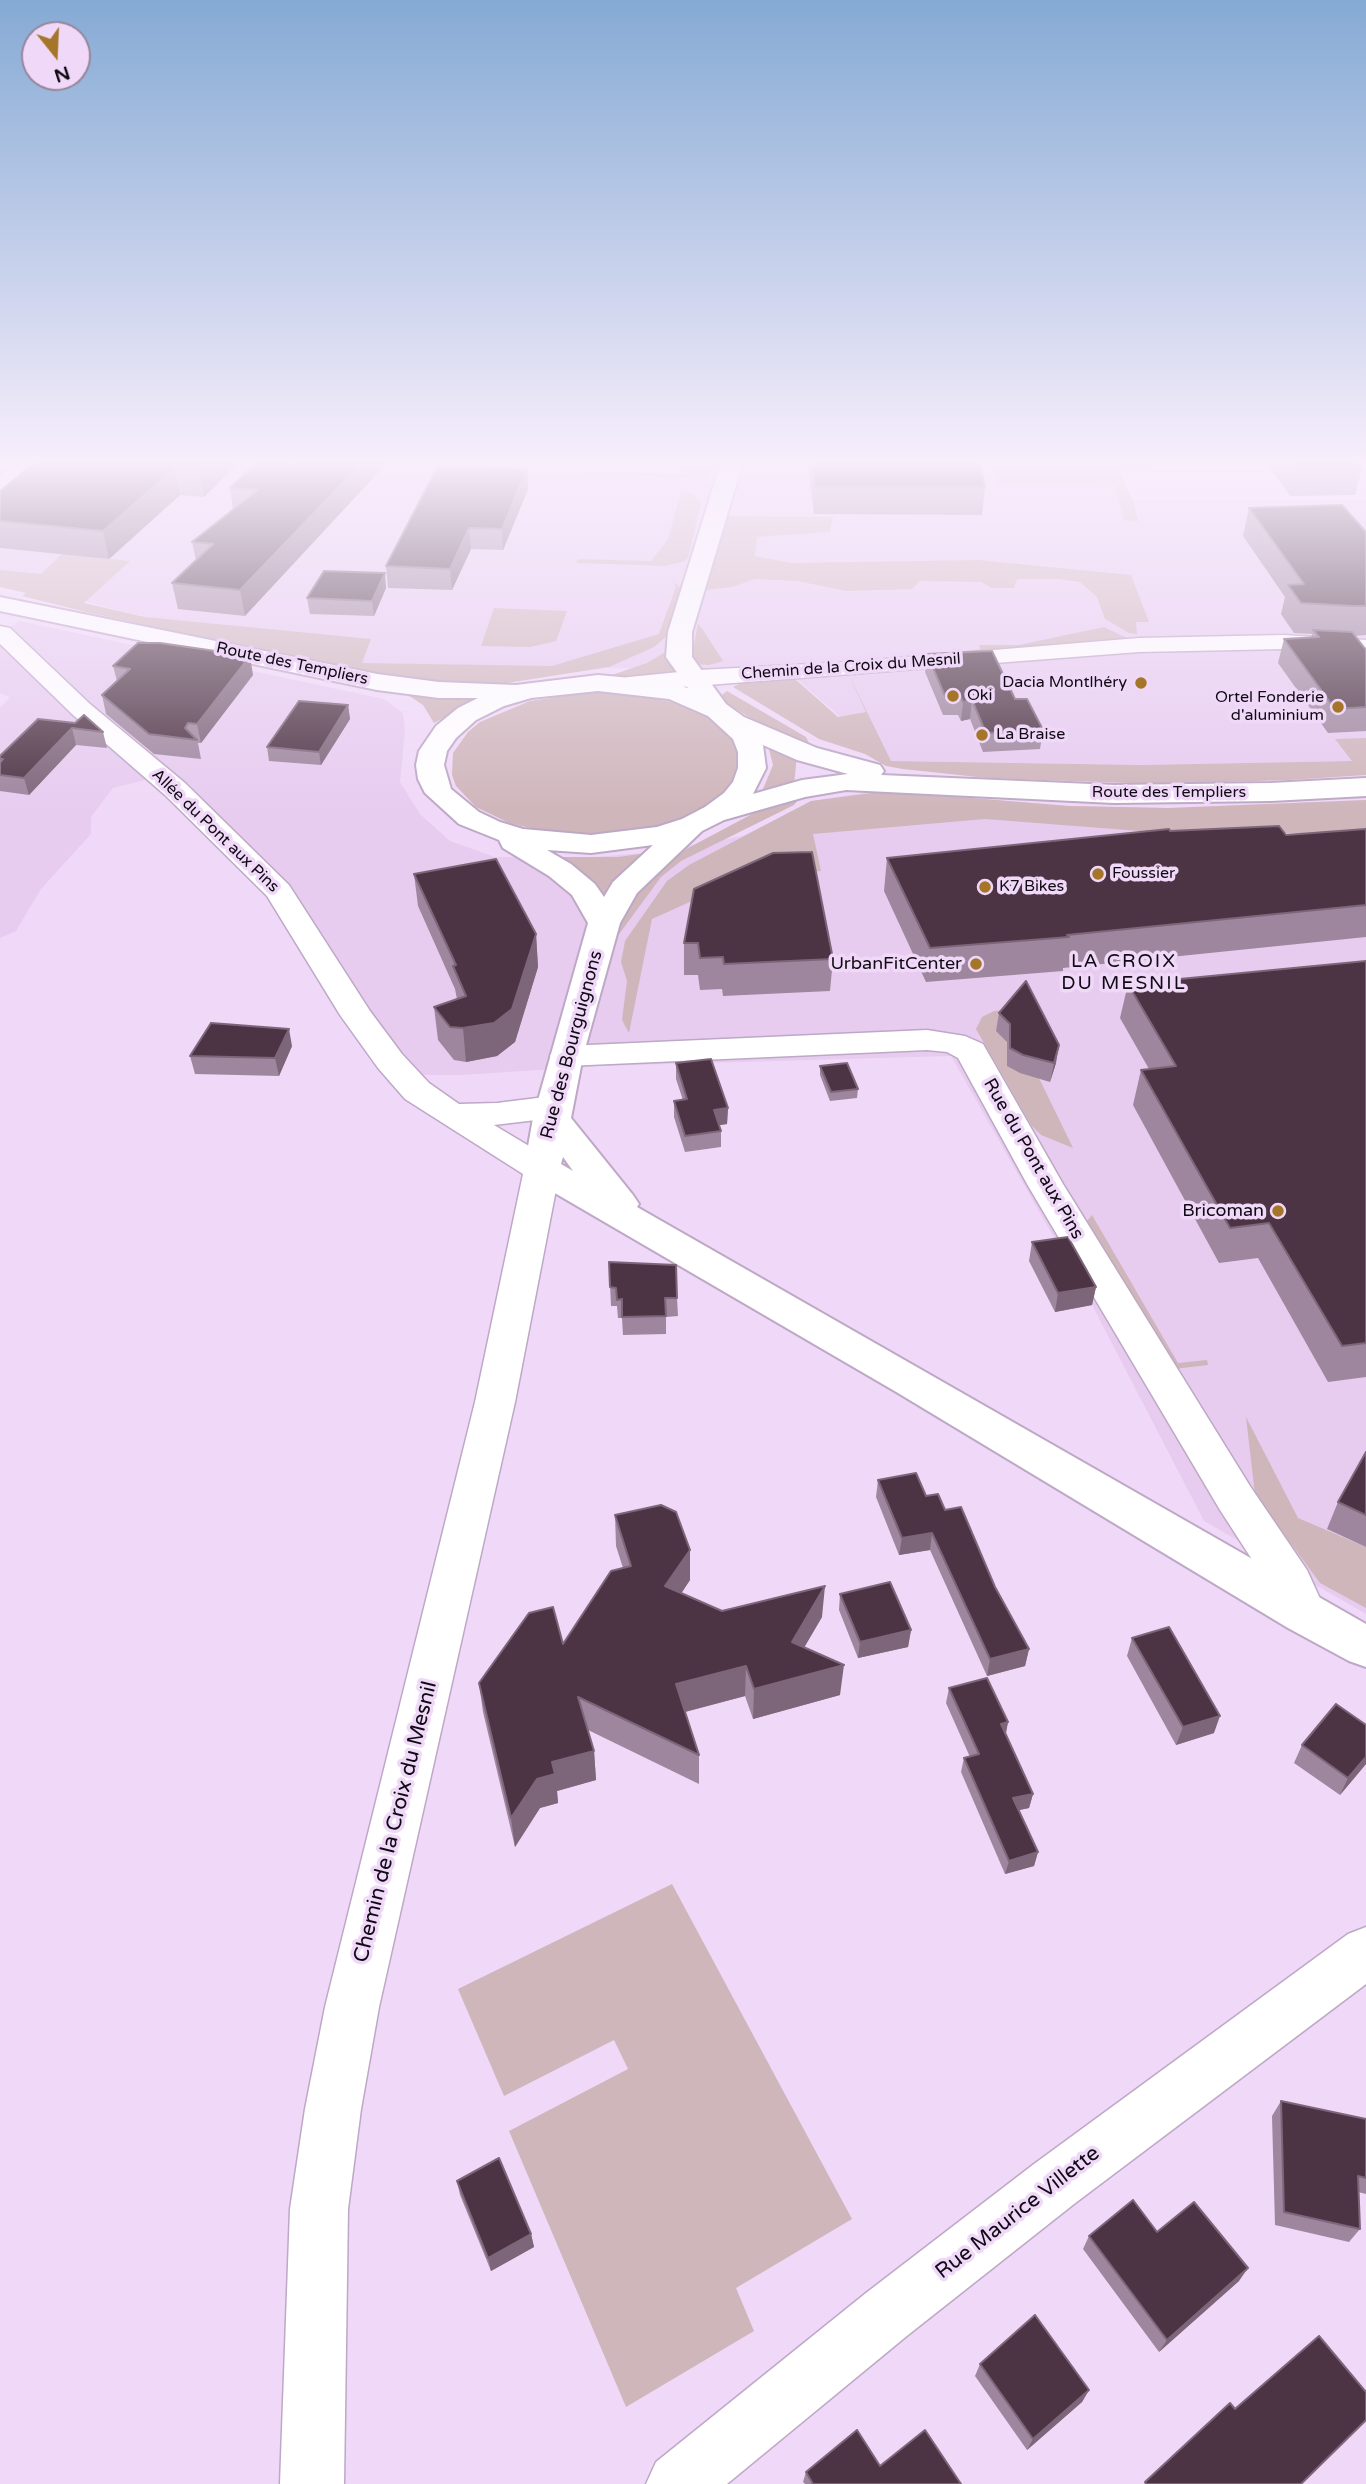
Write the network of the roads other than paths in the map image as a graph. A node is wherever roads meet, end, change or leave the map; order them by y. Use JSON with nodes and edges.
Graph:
{"nodes":[{"id":1,"x":697,"y":578,"type":"edge"},
{"id":2,"x":1,"y":619,"type":"edge"},
{"id":3,"x":680,"y":632,"type":"junction"},
{"id":4,"x":1366,"y":647,"type":"edge"},
{"id":5,"x":693,"y":677,"type":"junction"},
{"id":6,"x":377,"y":682,"type":"junction"},
{"id":7,"x":566,"y":684,"type":"junction"},
{"id":8,"x":629,"y":684,"type":"junction"},
{"id":9,"x":529,"y":690,"type":"junction"},
{"id":10,"x":725,"y":716,"type":"junction"},
{"id":11,"x":433,"y":751,"type":"junction"},
{"id":12,"x":972,"y":786,"type":"junction"},
{"id":13,"x":1366,"y":787,"type":"edge"},
{"id":14,"x":703,"y":819,"type":"junction"},
{"id":15,"x":490,"y":828,"type":"junction"},
{"id":16,"x":604,"y":923,"type":"junction"},
{"id":17,"x":566,"y":1056,"type":"junction"},
{"id":18,"x":552,"y":1112,"type":"junction"},
{"id":19,"x":452,"y":1115,"type":"junction"},
{"id":20,"x":542,"y":1168,"type":"junction"},
{"id":21,"x":631,"y":1219,"type":"junction"},
{"id":22,"x":1305,"y":1615,"type":"junction"},
{"id":23,"x":1366,"y":1647,"type":"edge"},
{"id":24,"x":1366,"y":1952,"type":"edge"},
{"id":25,"x":312,"y":2484,"type":"edge"},
{"id":26,"x":678,"y":2484,"type":"edge"}],
"edges":[{"from":1,"to":3,"type":"main road"},
{"from":2,"to":6,"type":"main road","name":"Route des Templiers"},
{"from":2,"to":19,"type":"street","name":"Allée du Pont aux Pins"},
{"from":3,"to":5,"type":"main road"},
{"from":3,"to":7,"type":"main road"},
{"from":4,"to":5,"type":"street","name":"Chemin de la Croix du Mesnil"},
{"from":5,"to":8,"type":"street","name":"Chemin de la Croix du Mesnil"},
{"from":5,"to":10,"type":"main road"},
{"from":6,"to":9,"type":"main road","name":"Route des Templiers"},
{"from":6,"to":11,"type":"main road","name":"Route des Templiers"},
{"from":7,"to":8,"type":"main road","name":"Route des Templiers"},
{"from":7,"to":9,"type":"main road"},
{"from":8,"to":10,"type":"main road","name":"Route des Templiers"},
{"from":9,"to":11,"type":"main road"},
{"from":10,"to":12,"type":"main road","name":"Route des Templiers"},
{"from":10,"to":14,"type":"main road","name":"Rue des Bourguignons"},
{"from":11,"to":15,"type":"main road","name":"Route des Templiers"},
{"from":12,"to":13,"type":"main road","name":"Route des Templiers"},
{"from":12,"to":14,"type":"main road","name":"Route des Templiers"},
{"from":14,"to":15,"type":"main road","name":"Route des Templiers"},
{"from":14,"to":16,"type":"main road","name":"Rue des Bourguignons"},
{"from":15,"to":16,"type":"main road"},
{"from":16,"to":17,"type":"main road","name":"Rue des Bourguignons"},
{"from":17,"to":18,"type":"main road","name":"Rue des Bourguignons"},
{"from":17,"to":22,"type":"street","name":"Rue du Pont aux Pins"},
{"from":18,"to":19,"type":"street"},
{"from":18,"to":20,"type":"main road","name":"Rue des Bourguignons"},
{"from":18,"to":21,"type":"main road"},
{"from":19,"to":20,"type":"street","name":"Allée du Pont aux Pins"},
{"from":20,"to":21,"type":"main road"},
{"from":20,"to":25,"type":"street","name":"Chemin de la Croix du Mesnil"},
{"from":21,"to":22,"type":"main road"},
{"from":22,"to":23,"type":"main road"},
{"from":24,"to":26,"type":"street","name":"Rue Maurice Villette"}]}
